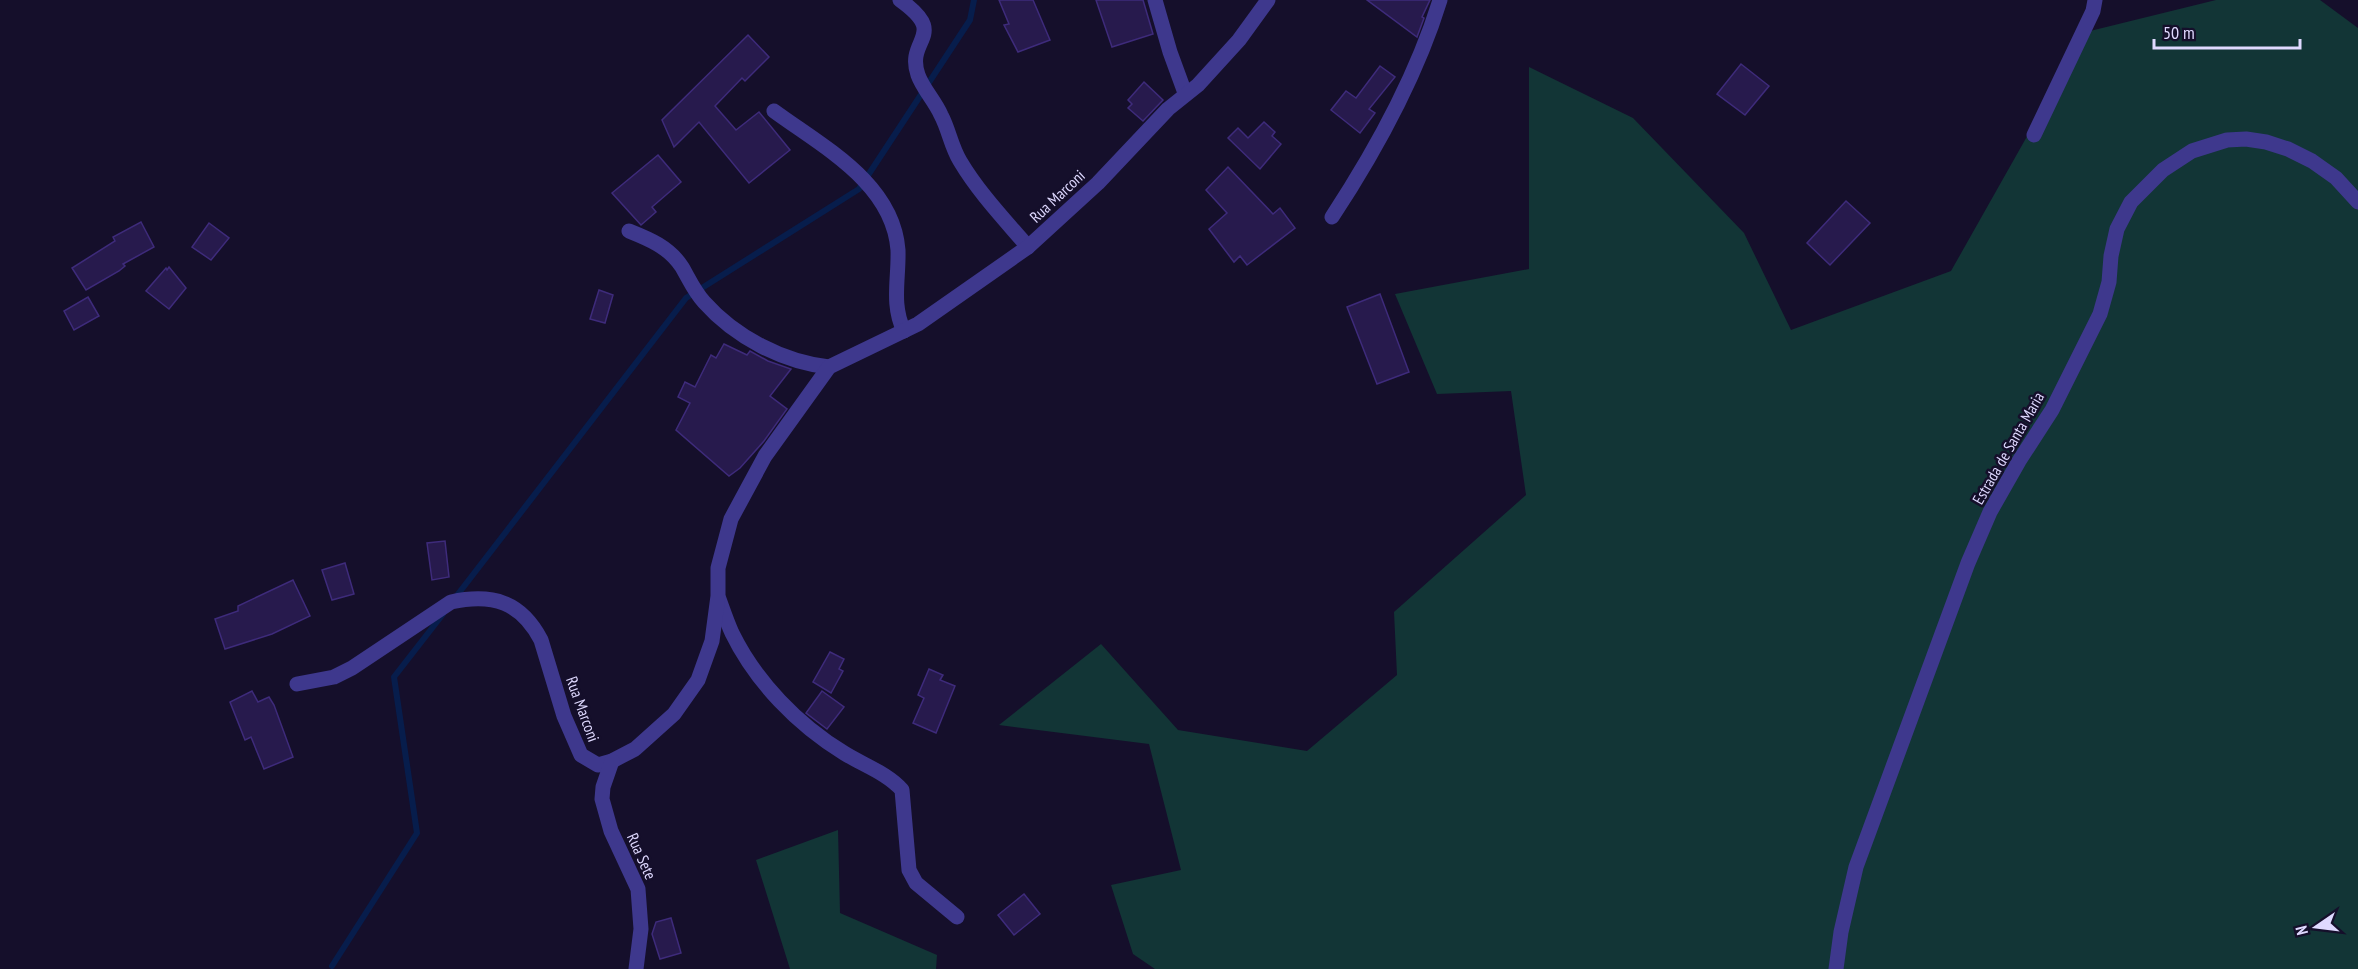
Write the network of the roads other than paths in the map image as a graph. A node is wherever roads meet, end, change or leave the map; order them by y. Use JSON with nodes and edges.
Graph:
{"nodes":[{"id":1,"x":900,"y":0,"type":"edge"},
{"id":2,"x":1155,"y":0,"type":"edge"},
{"id":3,"x":1268,"y":0,"type":"edge"},
{"id":4,"x":1440,"y":0,"type":"edge"},
{"id":5,"x":2095,"y":0,"type":"edge"},
{"id":6,"x":1185,"y":93,"type":"junction"},
{"id":7,"x":774,"y":111,"type":"dead end"},
{"id":8,"x":2034,"y":135,"type":"dead end"},
{"id":9,"x":2358,"y":202,"type":"edge"},
{"id":10,"x":1332,"y":218,"type":"dead end"},
{"id":11,"x":629,"y":231,"type":"dead end"},
{"id":12,"x":1028,"y":247,"type":"junction"},
{"id":13,"x":904,"y":331,"type":"junction"},
{"id":14,"x":829,"y":367,"type":"junction"},
{"id":15,"x":718,"y":596,"type":"junction"},
{"id":16,"x":297,"y":684,"type":"dead end"},
{"id":17,"x":612,"y":761,"type":"junction"},
{"id":18,"x":957,"y":917,"type":"dead end"},
{"id":19,"x":636,"y":969,"type":"edge"},
{"id":20,"x":1836,"y":969,"type":"edge"}],
"edges":[{"from":1,"to":12,"type":"street"},
{"from":2,"to":6,"type":"street"},
{"from":3,"to":6,"type":"street","name":"Rua Marconi"},
{"from":4,"to":10,"type":"street"},
{"from":5,"to":8,"type":"street"},
{"from":6,"to":12,"type":"street","name":"Rua Marconi"},
{"from":7,"to":13,"type":"street"},
{"from":9,"to":20,"type":"street","name":"Estrada de Santa Maria"},
{"from":11,"to":14,"type":"street"},
{"from":12,"to":13,"type":"street","name":"Rua Marconi"},
{"from":13,"to":14,"type":"street","name":"Rua Marconi"},
{"from":14,"to":15,"type":"street","name":"Rua Marconi"},
{"from":15,"to":17,"type":"street","name":"Rua Marconi"},
{"from":15,"to":18,"type":"street"},
{"from":16,"to":17,"type":"street","name":"Rua Marconi"},
{"from":17,"to":19,"type":"street","name":"Rua Sete"}]}
